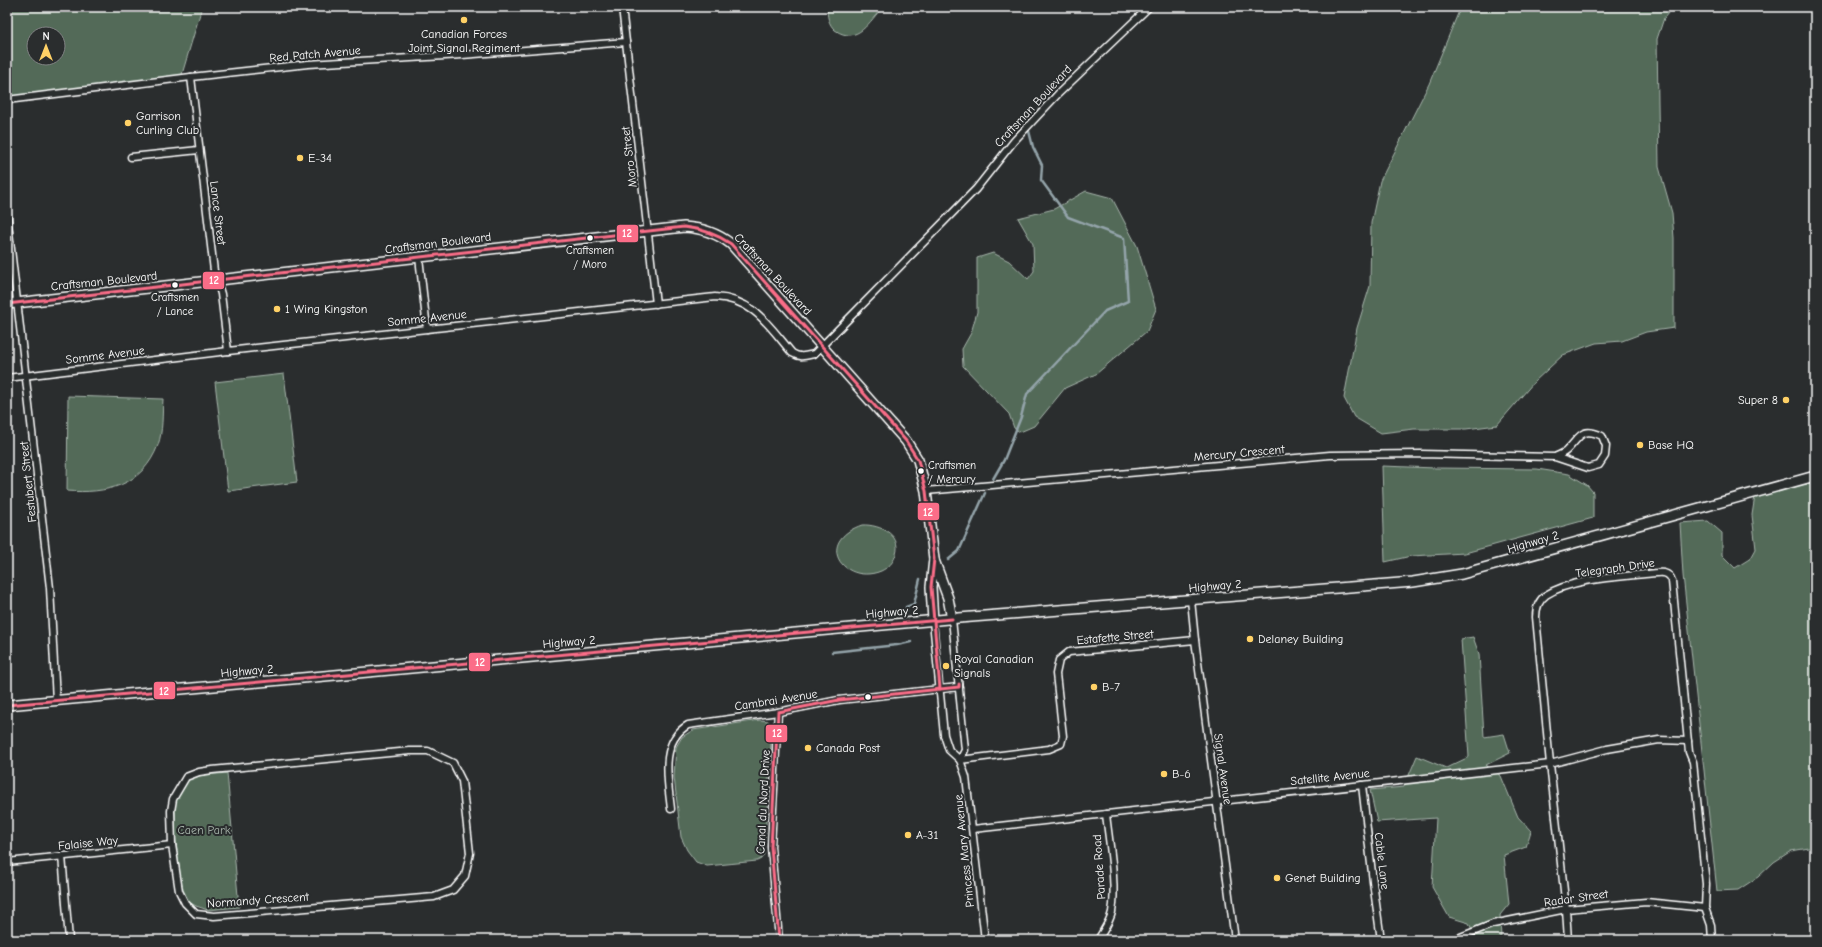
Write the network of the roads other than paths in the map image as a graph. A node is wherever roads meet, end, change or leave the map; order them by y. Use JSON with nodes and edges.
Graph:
{"nodes":[{"id":1,"x":622,"y":7,"type":"edge"},
{"id":2,"x":1149,"y":7,"type":"edge"},
{"id":3,"x":626,"y":42,"type":"junction"},
{"id":4,"x":191,"y":76,"type":"junction"},
{"id":5,"x":7,"y":100,"type":"edge"},
{"id":6,"x":199,"y":150,"type":"junction"},
{"id":7,"x":131,"y":157,"type":"dead end"},
{"id":8,"x":7,"y":214,"type":"edge"},
{"id":9,"x":649,"y":231,"type":"junction"},
{"id":10,"x":418,"y":257,"type":"junction"},
{"id":11,"x":217,"y":281,"type":"junction"},
{"id":12,"x":18,"y":303,"type":"junction"},
{"id":13,"x":7,"y":304,"type":"edge"},
{"id":14,"x":656,"y":304,"type":"junction"},
{"id":15,"x":427,"y":329,"type":"junction"},
{"id":16,"x":823,"y":346,"type":"junction"},
{"id":17,"x":228,"y":351,"type":"junction"},
{"id":18,"x":27,"y":376,"type":"junction"},
{"id":19,"x":7,"y":378,"type":"edge"},
{"id":20,"x":1555,"y":457,"type":"junction"},
{"id":21,"x":1815,"y":476,"type":"edge"},
{"id":22,"x":926,"y":492,"type":"junction"},
{"id":23,"x":934,"y":559,"type":"junction"},
{"id":24,"x":1191,"y":600,"type":"junction"},
{"id":25,"x":952,"y":619,"type":"junction"},
{"id":26,"x":933,"y":621,"type":"junction"},
{"id":27,"x":1195,"y":640,"type":"junction"},
{"id":28,"x":959,"y":687,"type":"junction"},
{"id":29,"x":940,"y":689,"type":"junction"},
{"id":30,"x":56,"y":701,"type":"junction"},
{"id":31,"x":7,"y":705,"type":"edge"},
{"id":32,"x":778,"y":712,"type":"junction"},
{"id":33,"x":1688,"y":741,"type":"junction"},
{"id":34,"x":960,"y":760,"type":"junction"},
{"id":35,"x":1550,"y":764,"type":"junction"},
{"id":36,"x":1362,"y":785,"type":"junction"},
{"id":37,"x":1216,"y":801,"type":"junction"},
{"id":38,"x":671,"y":809,"type":"dead end"},
{"id":39,"x":1106,"y":814,"type":"junction"},
{"id":40,"x":973,"y":829,"type":"junction"},
{"id":41,"x":172,"y":845,"type":"junction"},
{"id":42,"x":62,"y":856,"type":"junction"},
{"id":43,"x":7,"y":862,"type":"edge"},
{"id":44,"x":1566,"y":908,"type":"junction"},
{"id":45,"x":1705,"y":908,"type":"junction"},
{"id":46,"x":69,"y":940,"type":"edge"},
{"id":47,"x":779,"y":940,"type":"edge"},
{"id":48,"x":985,"y":940,"type":"edge"},
{"id":49,"x":1098,"y":940,"type":"edge"},
{"id":50,"x":1234,"y":940,"type":"edge"},
{"id":51,"x":1381,"y":940,"type":"edge"},
{"id":52,"x":1453,"y":940,"type":"edge"},
{"id":53,"x":1568,"y":940,"type":"edge"},
{"id":54,"x":1712,"y":940,"type":"edge"}],
"edges":[{"from":1,"to":3,"type":"street","name":"Moro Street"},
{"from":2,"to":16,"type":"street","name":"Craftsman Boulevard"},
{"from":3,"to":4,"type":"street","name":"Red Patch Avenue"},
{"from":3,"to":9,"type":"street","name":"Moro Street"},
{"from":4,"to":5,"type":"street","name":"Red Patch Avenue"},
{"from":4,"to":6,"type":"street","name":"Lance Street"},
{"from":6,"to":7,"type":"street"},
{"from":6,"to":11,"type":"street","name":"Lance Street"},
{"from":8,"to":12,"type":"street","name":"Festubert Street"},
{"from":9,"to":10,"type":"main road","name":"Craftsman Boulevard"},
{"from":9,"to":14,"type":"street","name":"Moro Street"},
{"from":9,"to":16,"type":"main road","name":"Craftsman Boulevard"},
{"from":10,"to":11,"type":"main road","name":"Craftsman Boulevard"},
{"from":10,"to":15,"type":"street"},
{"from":11,"to":12,"type":"main road","name":"Craftsman Boulevard"},
{"from":11,"to":17,"type":"street","name":"Lance Street"},
{"from":12,"to":13,"type":"main road","name":"Craftsman Boulevard"},
{"from":12,"to":18,"type":"street","name":"Festubert Street"},
{"from":14,"to":15,"type":"street","name":"Somme Avenue"},
{"from":14,"to":16,"type":"street","name":"Somme Avenue"},
{"from":15,"to":17,"type":"street","name":"Somme Avenue"},
{"from":16,"to":22,"type":"main road","name":"Craftsman Boulevard"},
{"from":17,"to":18,"type":"street","name":"Somme Avenue"},
{"from":18,"to":19,"type":"street","name":"Somme Avenue"},
{"from":18,"to":30,"type":"street","name":"Festubert Street"},
{"from":20,"to":20,"type":"street","name":"Mercury Crescent"},
{"from":20,"to":22,"type":"street","name":"Mercury Crescent"},
{"from":21,"to":24,"type":"main road","name":"Highway 2"},
{"from":22,"to":23,"type":"main road","name":"Craftsman Boulevard"},
{"from":23,"to":25,"type":"main road","name":"Craftsman Boulevard"},
{"from":23,"to":26,"type":"main road","name":"Craftsman Boulevard"},
{"from":24,"to":25,"type":"main road","name":"Highway 2"},
{"from":24,"to":27,"type":"street","name":"Signal Avenue"},
{"from":25,"to":26,"type":"main road","name":"Highway 2"},
{"from":25,"to":28,"type":"street","name":"Princess Mary Avenue"},
{"from":26,"to":29,"type":"street","name":"Princess Mary Avenue"},
{"from":26,"to":30,"type":"main road","name":"Highway 2"},
{"from":27,"to":34,"type":"street","name":"Estafette Street"},
{"from":27,"to":37,"type":"street","name":"Signal Avenue"},
{"from":28,"to":29,"type":"street","name":"Cambrai Avenue"},
{"from":28,"to":34,"type":"street","name":"Princess Mary Avenue"},
{"from":29,"to":32,"type":"street","name":"Cambrai Avenue"},
{"from":29,"to":34,"type":"street","name":"Princess Mary Avenue"},
{"from":30,"to":31,"type":"main road","name":"Highway 2"},
{"from":32,"to":38,"type":"street","name":"Cambrai Avenue"},
{"from":32,"to":47,"type":"street","name":"Canal du Nord Drive"},
{"from":33,"to":35,"type":"street","name":"Satellite Avenue"},
{"from":33,"to":35,"type":"street","name":"Telegraph Drive"},
{"from":33,"to":45,"type":"street","name":"Telegraph Drive"},
{"from":34,"to":40,"type":"street","name":"Princess Mary Avenue"},
{"from":35,"to":36,"type":"street","name":"Satellite Avenue"},
{"from":35,"to":44,"type":"street","name":"Telegraph Drive"},
{"from":36,"to":37,"type":"street","name":"Satellite Avenue"},
{"from":36,"to":51,"type":"street","name":"Cable Lane"},
{"from":37,"to":39,"type":"street","name":"Satellite Avenue"},
{"from":37,"to":50,"type":"street","name":"Signal Avenue"},
{"from":39,"to":40,"type":"street","name":"Satellite Avenue"},
{"from":39,"to":49,"type":"street","name":"Parade Road"},
{"from":40,"to":48,"type":"street","name":"Princess Mary Avenue"},
{"from":41,"to":41,"type":"street","name":"Normandy Crescent"},
{"from":41,"to":42,"type":"street","name":"Falaise Way"},
{"from":42,"to":43,"type":"street","name":"Falaise Way"},
{"from":42,"to":46,"type":"street"},
{"from":44,"to":45,"type":"street","name":"Radar Street"},
{"from":44,"to":52,"type":"street","name":"Radar Street"},
{"from":44,"to":53,"type":"street","name":"Telegraph Drive"},
{"from":45,"to":54,"type":"street","name":"Telegraph Drive"}]}
